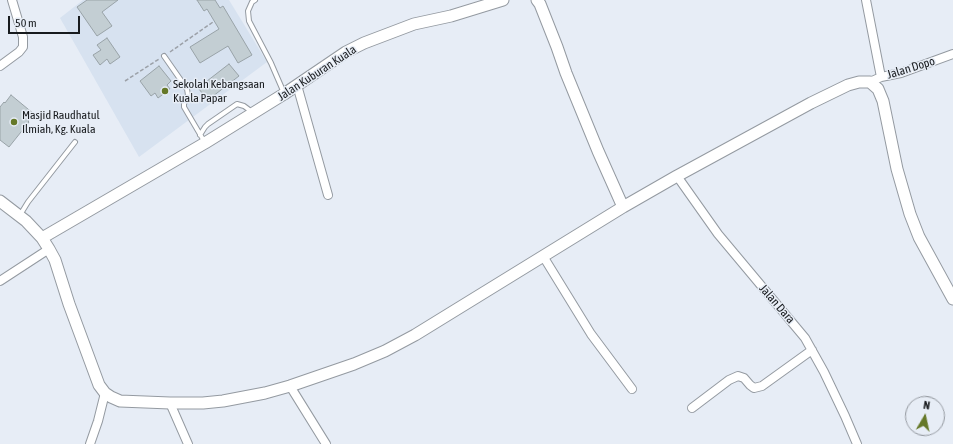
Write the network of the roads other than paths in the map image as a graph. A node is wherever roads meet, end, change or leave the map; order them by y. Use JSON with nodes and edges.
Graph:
{"nodes":[{"id":1,"x":12,"y":0,"type":"edge"},
{"id":2,"x":255,"y":0,"type":"edge"},
{"id":3,"x":503,"y":0,"type":"edge"},
{"id":4,"x":537,"y":0,"type":"edge"},
{"id":5,"x":866,"y":0,"type":"edge"},
{"id":6,"x":489,"y":3,"type":"edge"},
{"id":7,"x":953,"y":54,"type":"edge"},
{"id":8,"x":164,"y":56,"type":"dead end"},
{"id":9,"x":0,"y":66,"type":"edge"},
{"id":10,"x":881,"y":77,"type":"junction"},
{"id":11,"x":870,"y":82,"type":"junction"},
{"id":12,"x":297,"y":85,"type":"junction"},
{"id":13,"x":284,"y":94,"type":"junction"},
{"id":14,"x":254,"y":114,"type":"junction"},
{"id":15,"x":203,"y":139,"type":"junction"},
{"id":16,"x":75,"y":142,"type":"dead end"},
{"id":17,"x":677,"y":176,"type":"junction"},
{"id":18,"x":328,"y":195,"type":"dead end"},
{"id":19,"x":0,"y":201,"type":"edge"},
{"id":20,"x":623,"y":207,"type":"junction"},
{"id":21,"x":19,"y":215,"type":"junction"},
{"id":22,"x":42,"y":238,"type":"junction"},
{"id":23,"x":49,"y":249,"type":"junction"},
{"id":24,"x":543,"y":256,"type":"junction"},
{"id":25,"x":0,"y":281,"type":"edge"},
{"id":26,"x":953,"y":299,"type":"edge"},
{"id":27,"x":812,"y":350,"type":"junction"},
{"id":28,"x":290,"y":386,"type":"junction"},
{"id":29,"x":632,"y":389,"type":"dead end"},
{"id":30,"x":105,"y":393,"type":"junction"},
{"id":31,"x":170,"y":403,"type":"junction"},
{"id":32,"x":692,"y":408,"type":"dead end"},
{"id":33,"x":90,"y":444,"type":"edge"},
{"id":34,"x":188,"y":444,"type":"edge"},
{"id":35,"x":326,"y":444,"type":"edge"},
{"id":36,"x":857,"y":444,"type":"edge"}],
"edges":[{"from":1,"to":9,"type":"street"},
{"from":2,"to":13,"type":"lane"},
{"from":3,"to":6,"type":"main road","name":"Jalan Kuburan Kuala"},
{"from":4,"to":20,"type":"main road"},
{"from":5,"to":10,"type":"street"},
{"from":6,"to":12,"type":"main road","name":"Jalan Kuburan Kuala"},
{"from":7,"to":10,"type":"street","name":"Jalan Dopo"},
{"from":8,"to":15,"type":"lane"},
{"from":10,"to":11,"type":"street","name":"Jalan Dopo"},
{"from":11,"to":17,"type":"main road"},
{"from":11,"to":26,"type":"main road"},
{"from":12,"to":13,"type":"main road","name":"Jalan Kuburan Kuala"},
{"from":12,"to":18,"type":"street"},
{"from":13,"to":14,"type":"main road","name":"Jalan Kuburan Kuala"},
{"from":14,"to":15,"type":"main road","name":"Jalan Kuburan Kuala"},
{"from":14,"to":15,"type":"lane"},
{"from":15,"to":22,"type":"main road","name":"Jalan Kuburan Kuala"},
{"from":16,"to":21,"type":"lane"},
{"from":17,"to":20,"type":"main road"},
{"from":17,"to":27,"type":"street","name":"Jalan Dara"},
{"from":19,"to":21,"type":"main road"},
{"from":20,"to":24,"type":"main road"},
{"from":21,"to":22,"type":"main road"},
{"from":22,"to":23,"type":"main road"},
{"from":23,"to":25,"type":"street"},
{"from":23,"to":30,"type":"main road"},
{"from":24,"to":28,"type":"main road"},
{"from":24,"to":29,"type":"street"},
{"from":27,"to":32,"type":"street"},
{"from":27,"to":36,"type":"street","name":"Jalan Dara"},
{"from":28,"to":31,"type":"main road"},
{"from":28,"to":35,"type":"street"},
{"from":30,"to":31,"type":"main road"},
{"from":30,"to":33,"type":"street"},
{"from":31,"to":34,"type":"street"}]}
